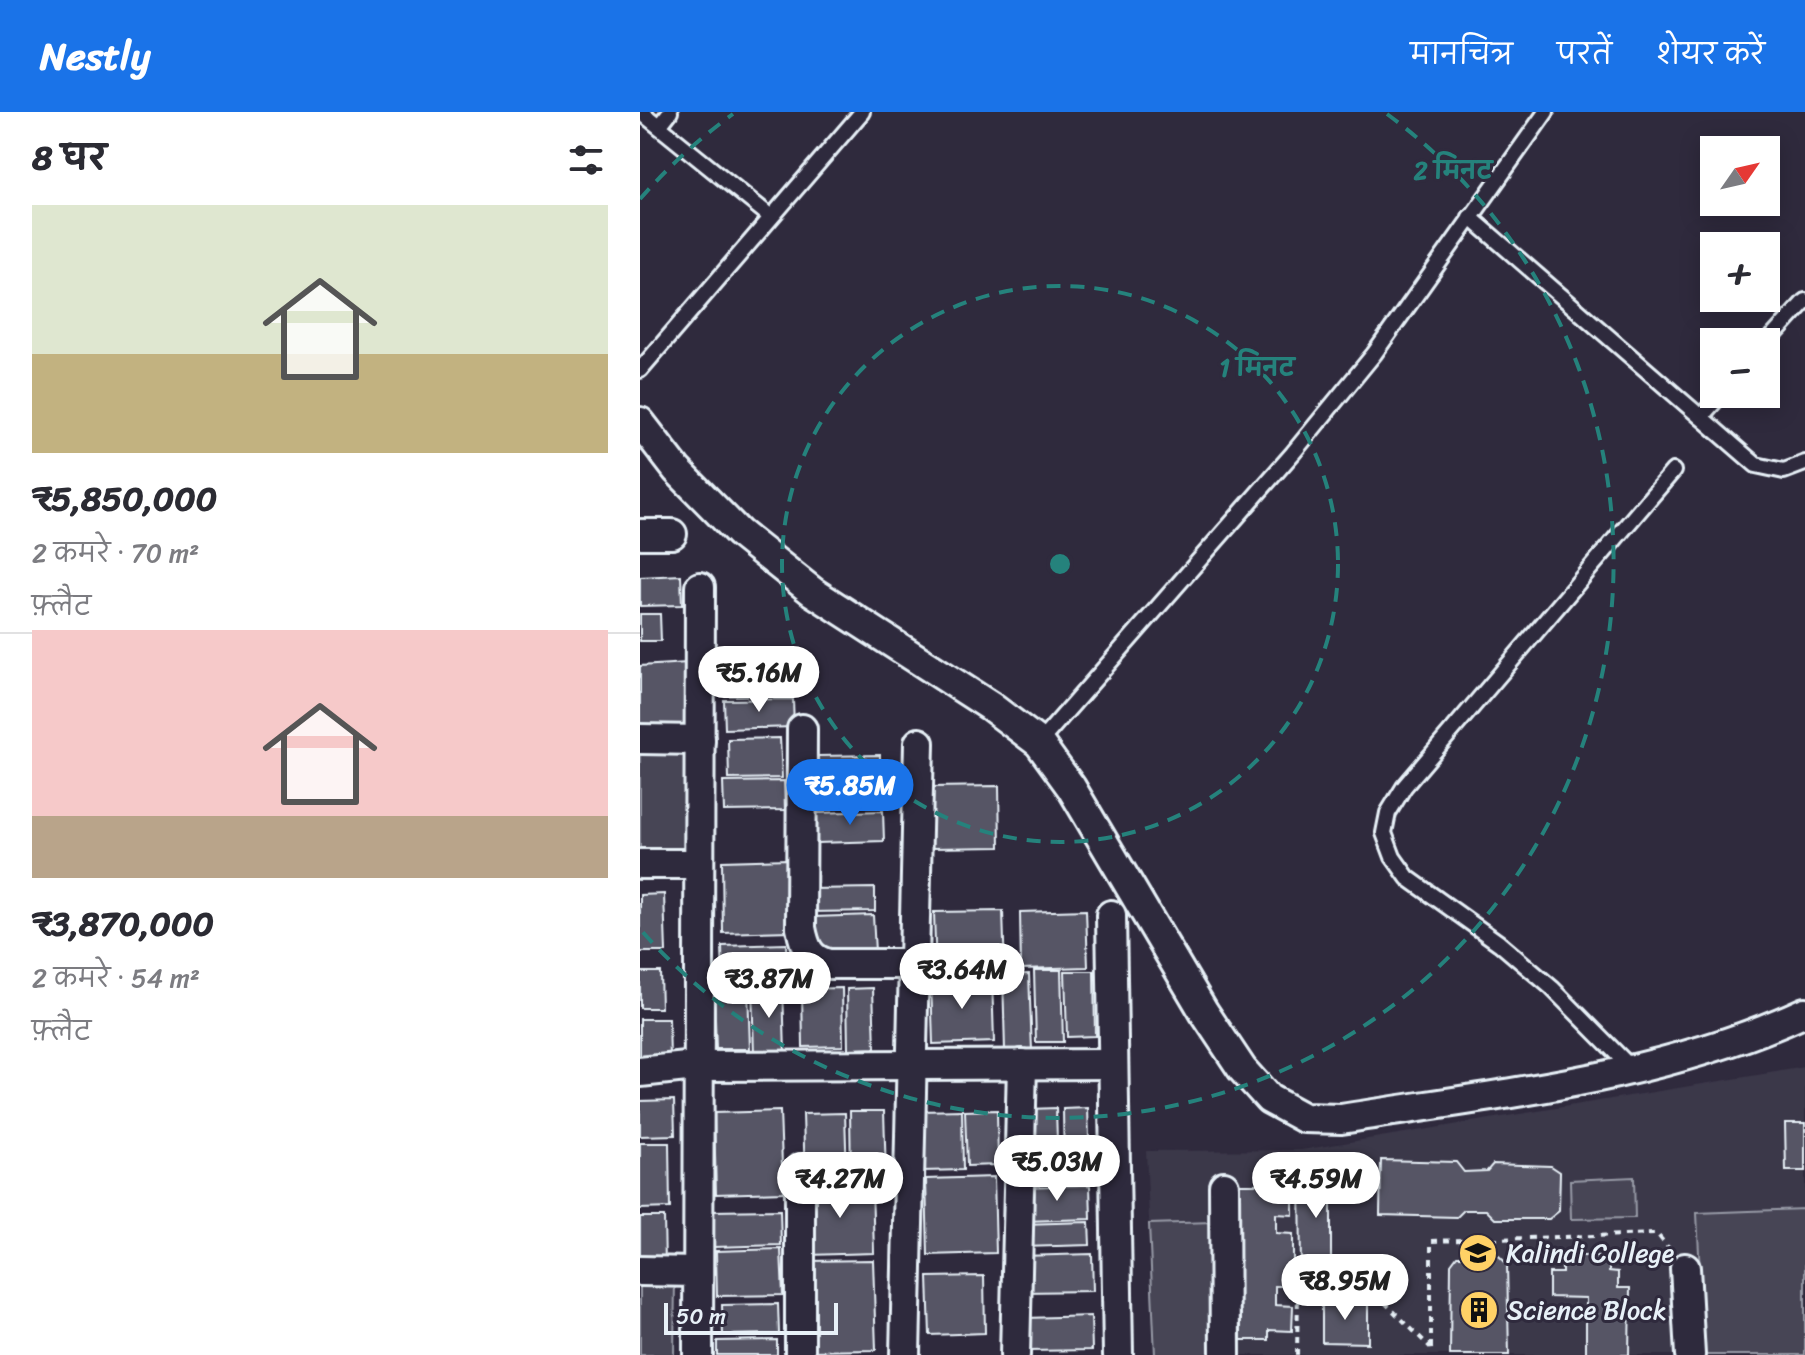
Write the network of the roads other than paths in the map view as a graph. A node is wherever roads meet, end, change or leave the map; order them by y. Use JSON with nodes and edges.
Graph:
{"nodes":[{"id":1,"x":641,"y":112,"type":"edge"},
{"id":2,"x":670,"y":112,"type":"edge"},
{"id":3,"x":862,"y":112,"type":"edge"},
{"id":4,"x":1546,"y":112,"type":"edge"},
{"id":5,"x":659,"y":126,"type":"junction"},
{"id":6,"x":771,"y":217,"type":"junction"},
{"id":7,"x":1470,"y":217,"type":"junction"},
{"id":8,"x":1805,"y":301,"type":"edge"},
{"id":9,"x":1780,"y":329,"type":"edge"},
{"id":10,"x":640,"y":370,"type":"edge"},
{"id":11,"x":1709,"y":408,"type":"edge"},
{"id":12,"x":1701,"y":417,"type":"junction"},
{"id":13,"x":640,"y":422,"type":"edge"},
{"id":14,"x":1805,"y":463,"type":"edge"},
{"id":15,"x":1673,"y":471,"type":"dead end"},
{"id":16,"x":640,"y":534,"type":"edge"},
{"id":17,"x":672,"y":534,"type":"dead end"},
{"id":18,"x":700,"y":587,"type":"dead end"},
{"id":19,"x":802,"y":729,"type":"dead end"},
{"id":20,"x":640,"y":739,"type":"edge"},
{"id":21,"x":700,"y":740,"type":"junction"},
{"id":22,"x":919,"y":743,"type":"dead end"},
{"id":23,"x":1039,"y":743,"type":"junction"},
{"id":24,"x":640,"y":864,"type":"edge"},
{"id":25,"x":699,"y":864,"type":"junction"},
{"id":26,"x":1111,"y":915,"type":"dead end"},
{"id":27,"x":914,"y":964,"type":"junction"},
{"id":28,"x":1805,"y":1012,"type":"edge"},
{"id":29,"x":1022,"y":1064,"type":"junction"},
{"id":30,"x":1113,"y":1064,"type":"junction"},
{"id":31,"x":912,"y":1065,"type":"junction"},
{"id":32,"x":696,"y":1066,"type":"junction"},
{"id":33,"x":1635,"y":1071,"type":"junction"},
{"id":34,"x":640,"y":1072,"type":"edge"},
{"id":35,"x":800,"y":1169,"type":"dead end"},
{"id":36,"x":1224,"y":1186,"type":"dead end"},
{"id":37,"x":1685,"y":1268,"type":"road end"},
{"id":38,"x":640,"y":1271,"type":"edge"},
{"id":39,"x":698,"y":1272,"type":"junction"},
{"id":40,"x":698,"y":1355,"type":"edge"},
{"id":41,"x":800,"y":1355,"type":"edge"},
{"id":42,"x":905,"y":1355,"type":"edge"},
{"id":43,"x":1015,"y":1355,"type":"edge"},
{"id":44,"x":1118,"y":1355,"type":"edge"},
{"id":45,"x":1225,"y":1355,"type":"edge"},
{"id":46,"x":1690,"y":1355,"type":"edge"}],
"edges":[{"from":1,"to":5,"type":"lane"},
{"from":2,"to":5,"type":"lane"},
{"from":3,"to":6,"type":"lane"},
{"from":4,"to":7,"type":"lane"},
{"from":5,"to":6,"type":"lane"},
{"from":6,"to":10,"type":"lane"},
{"from":7,"to":12,"type":"lane"},
{"from":7,"to":23,"type":"lane"},
{"from":8,"to":9,"type":"lane"},
{"from":11,"to":12,"type":"lane"},
{"from":12,"to":14,"type":"lane"},
{"from":13,"to":23,"type":"street"},
{"from":15,"to":33,"type":"lane"},
{"from":16,"to":17,"type":"street"},
{"from":18,"to":21,"type":"street"},
{"from":19,"to":27,"type":"street"},
{"from":20,"to":21,"type":"street"},
{"from":21,"to":25,"type":"street"},
{"from":22,"to":27,"type":"street"},
{"from":23,"to":33,"type":"street"},
{"from":24,"to":25,"type":"street"},
{"from":25,"to":32,"type":"street"},
{"from":26,"to":30,"type":"street"},
{"from":27,"to":31,"type":"street"},
{"from":28,"to":33,"type":"street"},
{"from":29,"to":30,"type":"street"},
{"from":29,"to":31,"type":"street"},
{"from":29,"to":43,"type":"street"},
{"from":30,"to":44,"type":"street"},
{"from":31,"to":32,"type":"street"},
{"from":31,"to":42,"type":"street"},
{"from":32,"to":34,"type":"street"},
{"from":32,"to":39,"type":"street"},
{"from":35,"to":41,"type":"street"},
{"from":36,"to":45,"type":"street"},
{"from":37,"to":46,"type":"street"},
{"from":38,"to":39,"type":"street"},
{"from":39,"to":40,"type":"street"}]}
